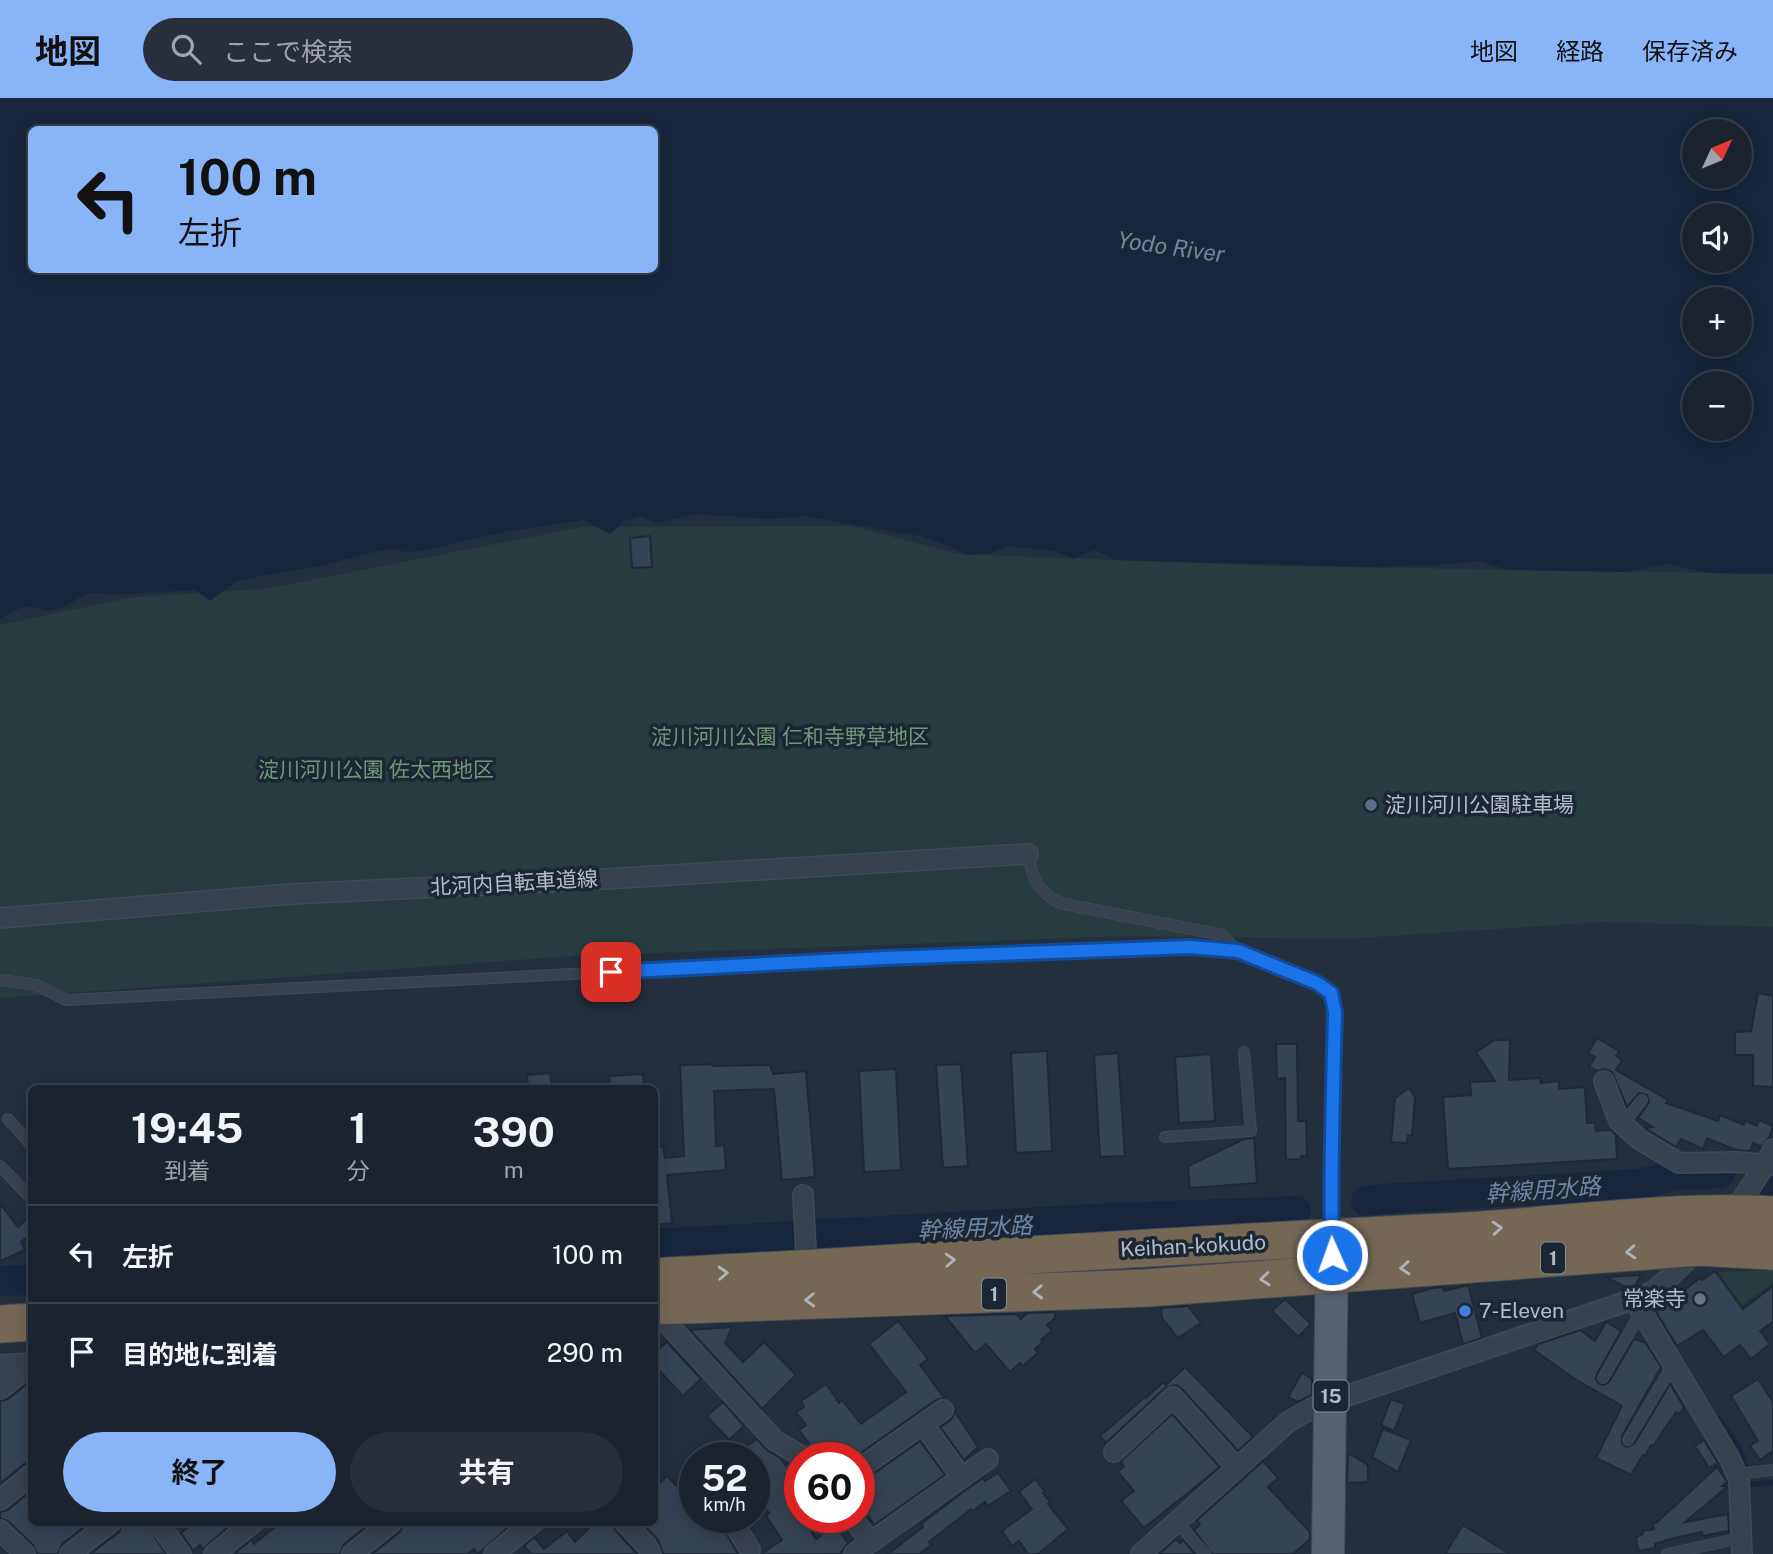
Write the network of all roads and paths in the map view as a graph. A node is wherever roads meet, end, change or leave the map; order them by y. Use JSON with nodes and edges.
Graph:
{"nodes":[{"id":1,"x":1028,"y":854,"type":"joint"},
{"id":2,"x":0,"y":918,"type":"edge"},
{"id":3,"x":1238,"y":951,"type":"junction"},
{"id":4,"x":0,"y":980,"type":"edge"},
{"id":5,"x":1244,"y":1052,"type":"dead end"},
{"id":6,"x":1604,"y":1081,"type":"dead end"},
{"id":7,"x":1642,"y":1100,"type":"dead end"},
{"id":8,"x":8,"y":1119,"type":"dead end"},
{"id":9,"x":1623,"y":1125,"type":"junction"},
{"id":10,"x":1165,"y":1137,"type":"dead end"},
{"id":11,"x":28,"y":1142,"type":"edge"},
{"id":12,"x":1770,"y":1159,"type":"edge"},
{"id":13,"x":0,"y":1166,"type":"edge"},
{"id":14,"x":28,"y":1195,"type":"edge"},
{"id":15,"x":803,"y":1195,"type":"dead end"},
{"id":16,"x":1773,"y":1210,"type":"edge"},
{"id":17,"x":1734,"y":1213,"type":"junction"},
{"id":18,"x":1773,"y":1216,"type":"edge"},
{"id":19,"x":1332,"y":1237,"type":"junction"},
{"id":20,"x":806,"y":1247,"type":"junction"},
{"id":21,"x":1700,"y":1247,"type":"junction"},
{"id":22,"x":1773,"y":1251,"type":"edge"},
{"id":23,"x":1333,"y":1273,"type":"junction"},
{"id":24,"x":658,"y":1276,"type":"edge"},
{"id":25,"x":1637,"y":1306,"type":"junction"},
{"id":26,"x":658,"y":1307,"type":"edge"},
{"id":27,"x":658,"y":1311,"type":"edge"},
{"id":28,"x":28,"y":1322,"type":"edge"},
{"id":29,"x":0,"y":1324,"type":"edge"},
{"id":30,"x":28,"y":1343,"type":"edge"},
{"id":31,"x":0,"y":1345,"type":"edge"},
{"id":32,"x":28,"y":1363,"type":"edge"},
{"id":33,"x":0,"y":1365,"type":"edge"},
{"id":34,"x":1673,"y":1365,"type":"junction"},
{"id":35,"x":28,"y":1366,"type":"edge"},
{"id":36,"x":1602,"y":1378,"type":"dead end"},
{"id":37,"x":0,"y":1389,"type":"edge"},
{"id":38,"x":1331,"y":1402,"type":"junction"},
{"id":39,"x":943,"y":1410,"type":"dead end"},
{"id":40,"x":923,"y":1424,"type":"junction"},
{"id":41,"x":1628,"y":1440,"type":"dead end"},
{"id":42,"x":784,"y":1446,"type":"edge"},
{"id":43,"x":1114,"y":1452,"type":"dead end"},
{"id":44,"x":875,"y":1458,"type":"edge"},
{"id":45,"x":988,"y":1459,"type":"dead end"},
{"id":46,"x":1237,"y":1468,"type":"junction"},
{"id":47,"x":1773,"y":1470,"type":"edge"},
{"id":48,"x":1744,"y":1474,"type":"junction"},
{"id":49,"x":28,"y":1477,"type":"edge"},
{"id":50,"x":962,"y":1478,"type":"junction"},
{"id":51,"x":0,"y":1500,"type":"edge"},
{"id":52,"x":1177,"y":1522,"type":"junction"},
{"id":53,"x":106,"y":1526,"type":"edge"},
{"id":54,"x":160,"y":1526,"type":"edge"},
{"id":55,"x":249,"y":1526,"type":"edge"},
{"id":56,"x":387,"y":1526,"type":"edge"},
{"id":57,"x":529,"y":1526,"type":"edge"},
{"id":58,"x":628,"y":1526,"type":"edge"},
{"id":59,"x":0,"y":1530,"type":"edge"},
{"id":60,"x":737,"y":1533,"type":"edge"},
{"id":61,"x":864,"y":1533,"type":"edge"},
{"id":62,"x":871,"y":1542,"type":"junction"},
{"id":63,"x":1741,"y":1546,"type":"edge"},
{"id":64,"x":749,"y":1553,"type":"edge"},
{"id":65,"x":25,"y":1554,"type":"edge"},
{"id":66,"x":70,"y":1554,"type":"edge"},
{"id":67,"x":181,"y":1554,"type":"edge"},
{"id":68,"x":214,"y":1554,"type":"edge"},
{"id":69,"x":352,"y":1554,"type":"edge"},
{"id":70,"x":494,"y":1554,"type":"edge"},
{"id":71,"x":651,"y":1554,"type":"edge"},
{"id":72,"x":854,"y":1554,"type":"edge"},
{"id":73,"x":1141,"y":1554,"type":"edge"},
{"id":74,"x":1205,"y":1554,"type":"edge"},
{"id":75,"x":1328,"y":1554,"type":"edge"},
{"id":76,"x":1667,"y":1554,"type":"edge"}],
"edges":[{"from":1,"to":2,"type":"street","name":"北河内自転車道線"},
{"from":1,"to":3,"type":"lane"},
{"from":3,"to":4,"type":"lane"},
{"from":3,"to":19,"type":"lane"},
{"from":5,"to":10,"type":"lane"},
{"from":6,"to":9,"type":"street"},
{"from":7,"to":9,"type":"lane"},
{"from":8,"to":11,"type":"lane"},
{"from":9,"to":12,"type":"street"},
{"from":12,"to":17,"type":"street"},
{"from":13,"to":14,"type":"lane"},
{"from":15,"to":20,"type":"street"},
{"from":16,"to":17,"type":"main road"},
{"from":17,"to":18,"type":"highway","name":"Keihan-kokudo","number":"1"},
{"from":19,"to":17,"type":"highway","name":"Keihan-kokudo","number":"1","one_way":true},
{"from":17,"to":21,"type":"street"},
{"from":20,"to":19,"type":"highway","name":"Keihan-kokudo","number":"1","one_way":true},
{"from":19,"to":23,"type":"main road","number":"15"},
{"from":24,"to":20,"type":"highway","name":"Keihan-kokudo","number":"1","one_way":true},
{"from":21,"to":22,"type":"highway","name":"Keihan-kokudo","number":"1"},
{"from":21,"to":23,"type":"highway","name":"Keihan-kokudo","number":"1","one_way":true},
{"from":21,"to":25,"type":"street"},
{"from":23,"to":26,"type":"highway","name":"Keihan-kokudo","number":"1","one_way":true},
{"from":23,"to":38,"type":"main road","number":"15"},
{"from":25,"to":34,"type":"street"},
{"from":25,"to":36,"type":"lane"},
{"from":25,"to":38,"type":"street"},
{"from":27,"to":42,"type":"street"},
{"from":28,"to":29,"type":"highway"},
{"from":30,"to":31,"type":"highway"},
{"from":32,"to":33,"type":"street"},
{"from":34,"to":41,"type":"lane"},
{"from":34,"to":48,"type":"street"},
{"from":35,"to":37,"type":"street"},
{"from":38,"to":46,"type":"street"},
{"from":38,"to":75,"type":"main road","number":"15"},
{"from":39,"to":40,"type":"street"},
{"from":40,"to":44,"type":"street"},
{"from":40,"to":50,"type":"street"},
{"from":43,"to":46,"type":"street"},
{"from":45,"to":50,"type":"street"},
{"from":46,"to":52,"type":"street"},
{"from":47,"to":48,"type":"lane"},
{"from":48,"to":63,"type":"street"},
{"from":49,"to":51,"type":"street"},
{"from":50,"to":62,"type":"street"},
{"from":52,"to":73,"type":"street"},
{"from":52,"to":74,"type":"lane"},
{"from":53,"to":66,"type":"street"},
{"from":54,"to":67,"type":"street"},
{"from":55,"to":68,"type":"street"},
{"from":56,"to":69,"type":"street"},
{"from":57,"to":70,"type":"street"},
{"from":58,"to":71,"type":"street"},
{"from":59,"to":65,"type":"street"},
{"from":60,"to":64,"type":"street"},
{"from":61,"to":62,"type":"street"},
{"from":62,"to":72,"type":"street"},
{"from":63,"to":76,"type":"lane"}]}
